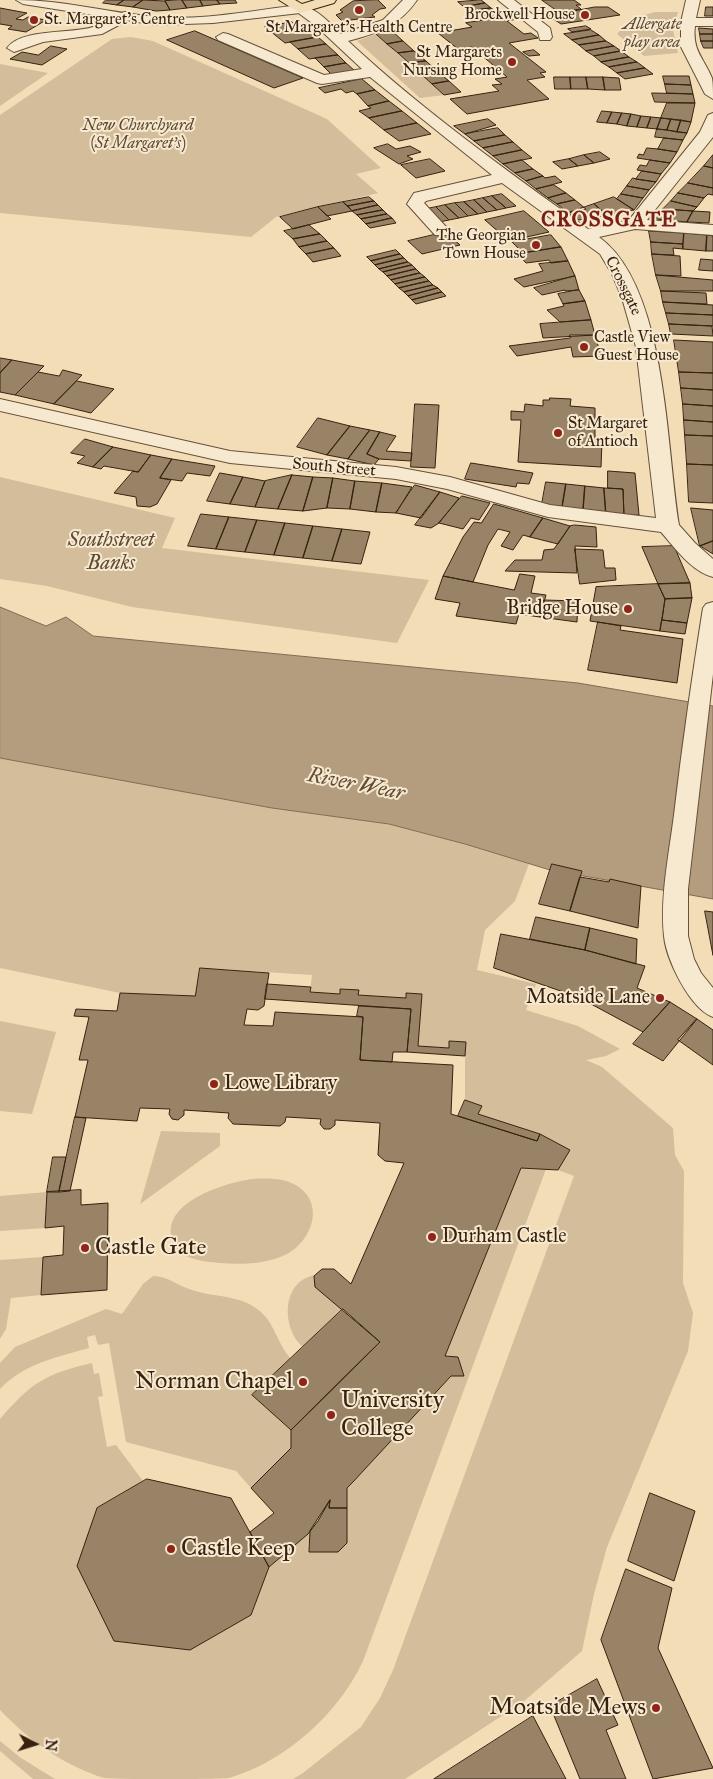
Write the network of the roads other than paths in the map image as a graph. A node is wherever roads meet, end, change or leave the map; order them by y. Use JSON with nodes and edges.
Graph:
{"nodes":[{"id":1,"x":23,"y":0,"type":"edge"},
{"id":2,"x":286,"y":0,"type":"edge"},
{"id":3,"x":323,"y":0,"type":"edge"},
{"id":4,"x":410,"y":0,"type":"edge"},
{"id":5,"x":505,"y":0,"type":"edge"},
{"id":6,"x":693,"y":0,"type":"edge"},
{"id":7,"x":52,"y":2,"type":"edge"},
{"id":8,"x":300,"y":9,"type":"junction"},
{"id":9,"x":125,"y":16,"type":"junction"},
{"id":10,"x":688,"y":22,"type":"junction"},
{"id":11,"x":713,"y":22,"type":"edge"},
{"id":12,"x":223,"y":37,"type":"dead end"},
{"id":13,"x":545,"y":37,"type":"dead end"},
{"id":14,"x":340,"y":39,"type":"junction"},
{"id":15,"x":15,"y":43,"type":"dead end"},
{"id":16,"x":374,"y":72,"type":"junction"},
{"id":17,"x":713,"y":94,"type":"edge"},
{"id":18,"x":713,"y":118,"type":"edge"},
{"id":19,"x":505,"y":177,"type":"junction"},
{"id":20,"x":635,"y":224,"type":"junction"},
{"id":21,"x":713,"y":230,"type":"edge"},
{"id":22,"x":442,"y":231,"type":"dead end"},
{"id":23,"x":585,"y":235,"type":"junction"},
{"id":24,"x":0,"y":405,"type":"edge"},
{"id":25,"x":668,"y":526,"type":"junction"},
{"id":26,"x":713,"y":570,"type":"edge"},
{"id":27,"x":713,"y":608,"type":"edge"},
{"id":28,"x":713,"y":1007,"type":"edge"}],
"edges":[{"from":1,"to":7,"type":"street"},
{"from":2,"to":8,"type":"highway"},
{"from":3,"to":8,"type":"highway"},
{"from":4,"to":14,"type":"street"},
{"from":5,"to":13,"type":"street"},
{"from":6,"to":10,"type":"street"},
{"from":7,"to":9,"type":"street"},
{"from":8,"to":9,"type":"street"},
{"from":8,"to":14,"type":"street","name":"Crossgate"},
{"from":9,"to":15,"type":"street"},
{"from":10,"to":11,"type":"street"},
{"from":10,"to":17,"type":"street"},
{"from":12,"to":16,"type":"street"},
{"from":14,"to":16,"type":"street","name":"Crossgate"},
{"from":16,"to":19,"type":"street","name":"Crossgate"},
{"from":18,"to":20,"type":"street"},
{"from":19,"to":22,"type":"street"},
{"from":19,"to":23,"type":"street","name":"Crossgate"},
{"from":20,"to":21,"type":"street"},
{"from":20,"to":23,"type":"street"},
{"from":23,"to":25,"type":"street","name":"Crossgate"},
{"from":24,"to":25,"type":"street","name":"South Street"},
{"from":25,"to":26,"type":"street"},
{"from":27,"to":28,"type":"street"}]}
